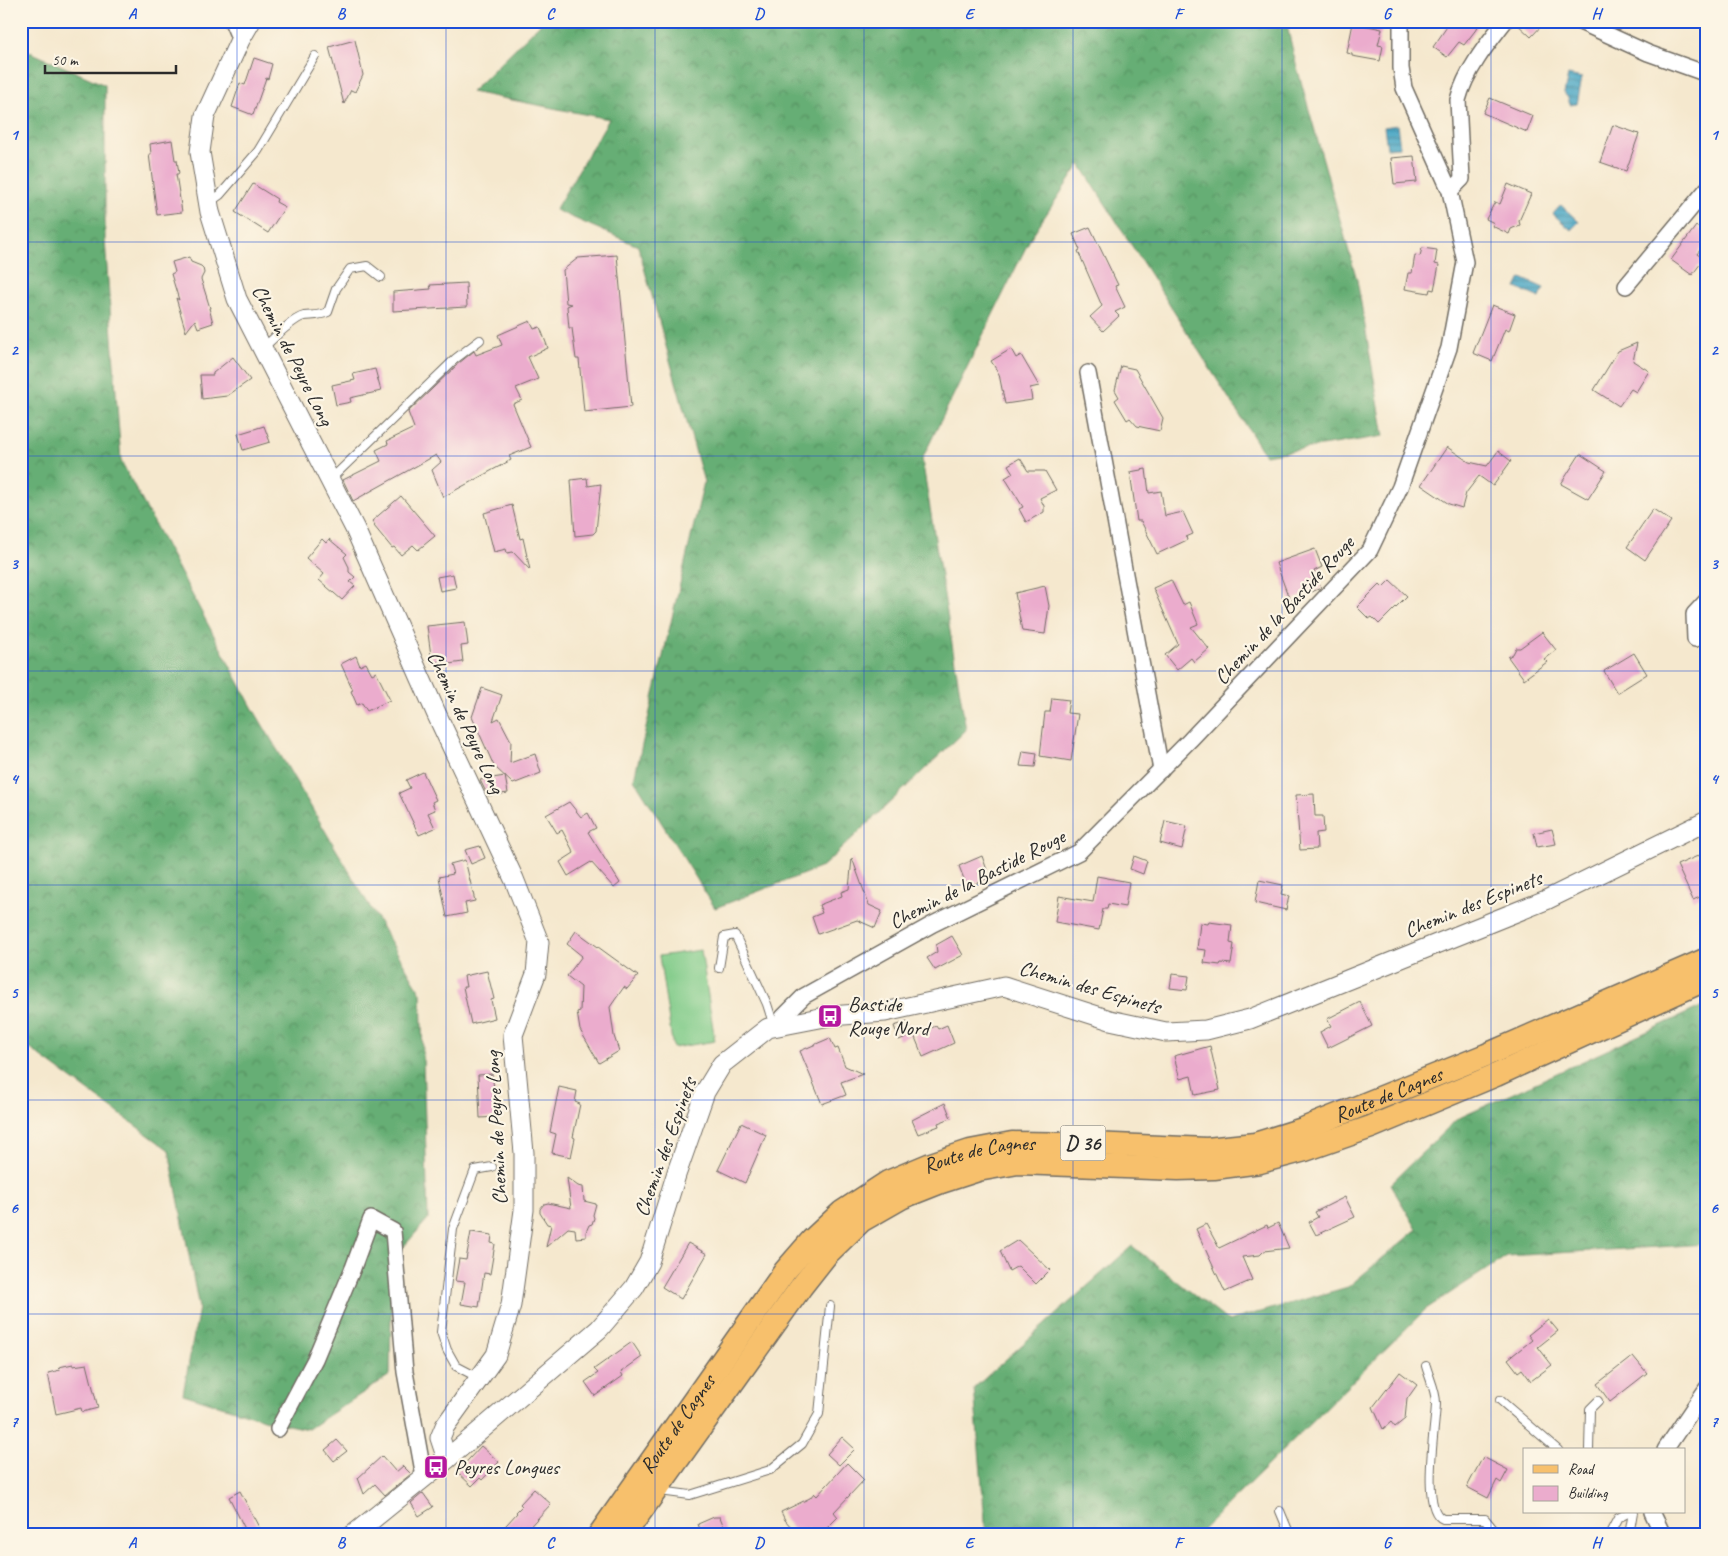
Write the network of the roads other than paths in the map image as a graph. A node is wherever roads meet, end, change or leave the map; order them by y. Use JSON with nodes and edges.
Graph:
{"nodes":[{"id":1,"x":232,"y":21,"type":"edge"},
{"id":2,"x":252,"y":21,"type":"edge"},
{"id":3,"x":1401,"y":21,"type":"edge"},
{"id":4,"x":1505,"y":21,"type":"edge"},
{"id":5,"x":1578,"y":21,"type":"edge"},
{"id":6,"x":240,"y":40,"type":"junction"},
{"id":7,"x":315,"y":56,"type":"dead end"},
{"id":8,"x":1707,"y":74,"type":"edge"},
{"id":9,"x":1707,"y":189,"type":"edge"},
{"id":10,"x":1450,"y":191,"type":"junction"},
{"id":11,"x":208,"y":204,"type":"junction"},
{"id":12,"x":381,"y":277,"type":"dead end"},
{"id":13,"x":1626,"y":286,"type":"dead end"},
{"id":14,"x":480,"y":340,"type":"dead end"},
{"id":15,"x":262,"y":349,"type":"junction"},
{"id":16,"x":1088,"y":373,"type":"dead end"},
{"id":17,"x":331,"y":479,"type":"junction"},
{"id":18,"x":1707,"y":600,"type":"edge"},
{"id":19,"x":1707,"y":633,"type":"edge"},
{"id":20,"x":1161,"y":770,"type":"junction"},
{"id":21,"x":1707,"y":821,"type":"edge"},
{"id":22,"x":1707,"y":959,"type":"edge"},
{"id":23,"x":719,"y":968,"type":"dead end"},
{"id":24,"x":1707,"y":979,"type":"edge"},
{"id":25,"x":776,"y":1026,"type":"junction"},
{"id":26,"x":492,"y":1167,"type":"dead end"},
{"id":27,"x":830,"y":1306,"type":"dead end"},
{"id":28,"x":1426,"y":1366,"type":"dead end"},
{"id":29,"x":479,"y":1378,"type":"junction"},
{"id":30,"x":1707,"y":1388,"type":"edge"},
{"id":31,"x":1500,"y":1400,"type":"dead end"},
{"id":32,"x":1598,"y":1401,"type":"dead end"},
{"id":33,"x":278,"y":1429,"type":"dead end"},
{"id":34,"x":1556,"y":1448,"type":"edge"},
{"id":35,"x":1589,"y":1448,"type":"edge"},
{"id":36,"x":1666,"y":1448,"type":"edge"},
{"id":37,"x":447,"y":1459,"type":"junction"},
{"id":38,"x":424,"y":1477,"type":"junction"},
{"id":39,"x":656,"y":1490,"type":"junction"},
{"id":40,"x":1280,"y":1511,"type":"dead end"},
{"id":41,"x":1627,"y":1514,"type":"edge"},
{"id":42,"x":1632,"y":1514,"type":"edge"},
{"id":43,"x":1653,"y":1514,"type":"edge"},
{"id":44,"x":353,"y":1535,"type":"edge"},
{"id":45,"x":598,"y":1535,"type":"edge"},
{"id":46,"x":624,"y":1535,"type":"edge"},
{"id":47,"x":1290,"y":1535,"type":"edge"},
{"id":48,"x":1498,"y":1535,"type":"edge"},
{"id":49,"x":1609,"y":1535,"type":"edge"},
{"id":50,"x":1629,"y":1535,"type":"edge"},
{"id":51,"x":1663,"y":1535,"type":"edge"}],
"edges":[{"from":1,"to":6,"type":"street"},
{"from":2,"to":6,"type":"street","name":"Chemin de Peyre Long"},
{"from":3,"to":10,"type":"street","name":"Chemin de la Bastide Rouge"},
{"from":4,"to":10,"type":"street"},
{"from":5,"to":8,"type":"street"},
{"from":6,"to":11,"type":"street","name":"Chemin de Peyre Long"},
{"from":7,"to":11,"type":"lane"},
{"from":9,"to":13,"type":"street"},
{"from":10,"to":20,"type":"street","name":"Chemin de la Bastide Rouge"},
{"from":11,"to":15,"type":"street","name":"Chemin de Peyre Long"},
{"from":12,"to":15,"type":"lane"},
{"from":14,"to":17,"type":"lane"},
{"from":15,"to":17,"type":"street","name":"Chemin de Peyre Long"},
{"from":16,"to":20,"type":"street"},
{"from":17,"to":29,"type":"street","name":"Chemin de Peyre Long"},
{"from":18,"to":19,"type":"street"},
{"from":20,"to":25,"type":"street","name":"Chemin de la Bastide Rouge"},
{"from":21,"to":25,"type":"street","name":"Chemin des Espinets"},
{"from":22,"to":45,"type":"main road","name":"Route de Cagnes","number":"D 36"},
{"from":23,"to":25,"type":"lane"},
{"from":24,"to":39,"type":"main road","name":"Route de Cagnes","number":"D 36"},
{"from":25,"to":37,"type":"street","name":"Chemin des Espinets"},
{"from":26,"to":29,"type":"lane"},
{"from":27,"to":39,"type":"lane"},
{"from":28,"to":48,"type":"lane"},
{"from":29,"to":37,"type":"street","name":"Chemin de Peyre Long"},
{"from":30,"to":36,"type":"street"},
{"from":31,"to":34,"type":"lane"},
{"from":32,"to":35,"type":"lane"},
{"from":33,"to":38,"type":"street"},
{"from":37,"to":38,"type":"street","name":"Chemin des Espinets"},
{"from":38,"to":44,"type":"street","name":"Chemin des Espinets"},
{"from":39,"to":46,"type":"main road","name":"Route de Cagnes","number":"D 36"},
{"from":40,"to":47,"type":"lane"},
{"from":41,"to":49,"type":"lane"},
{"from":42,"to":50,"type":"lane"},
{"from":43,"to":51,"type":"street"}]}
